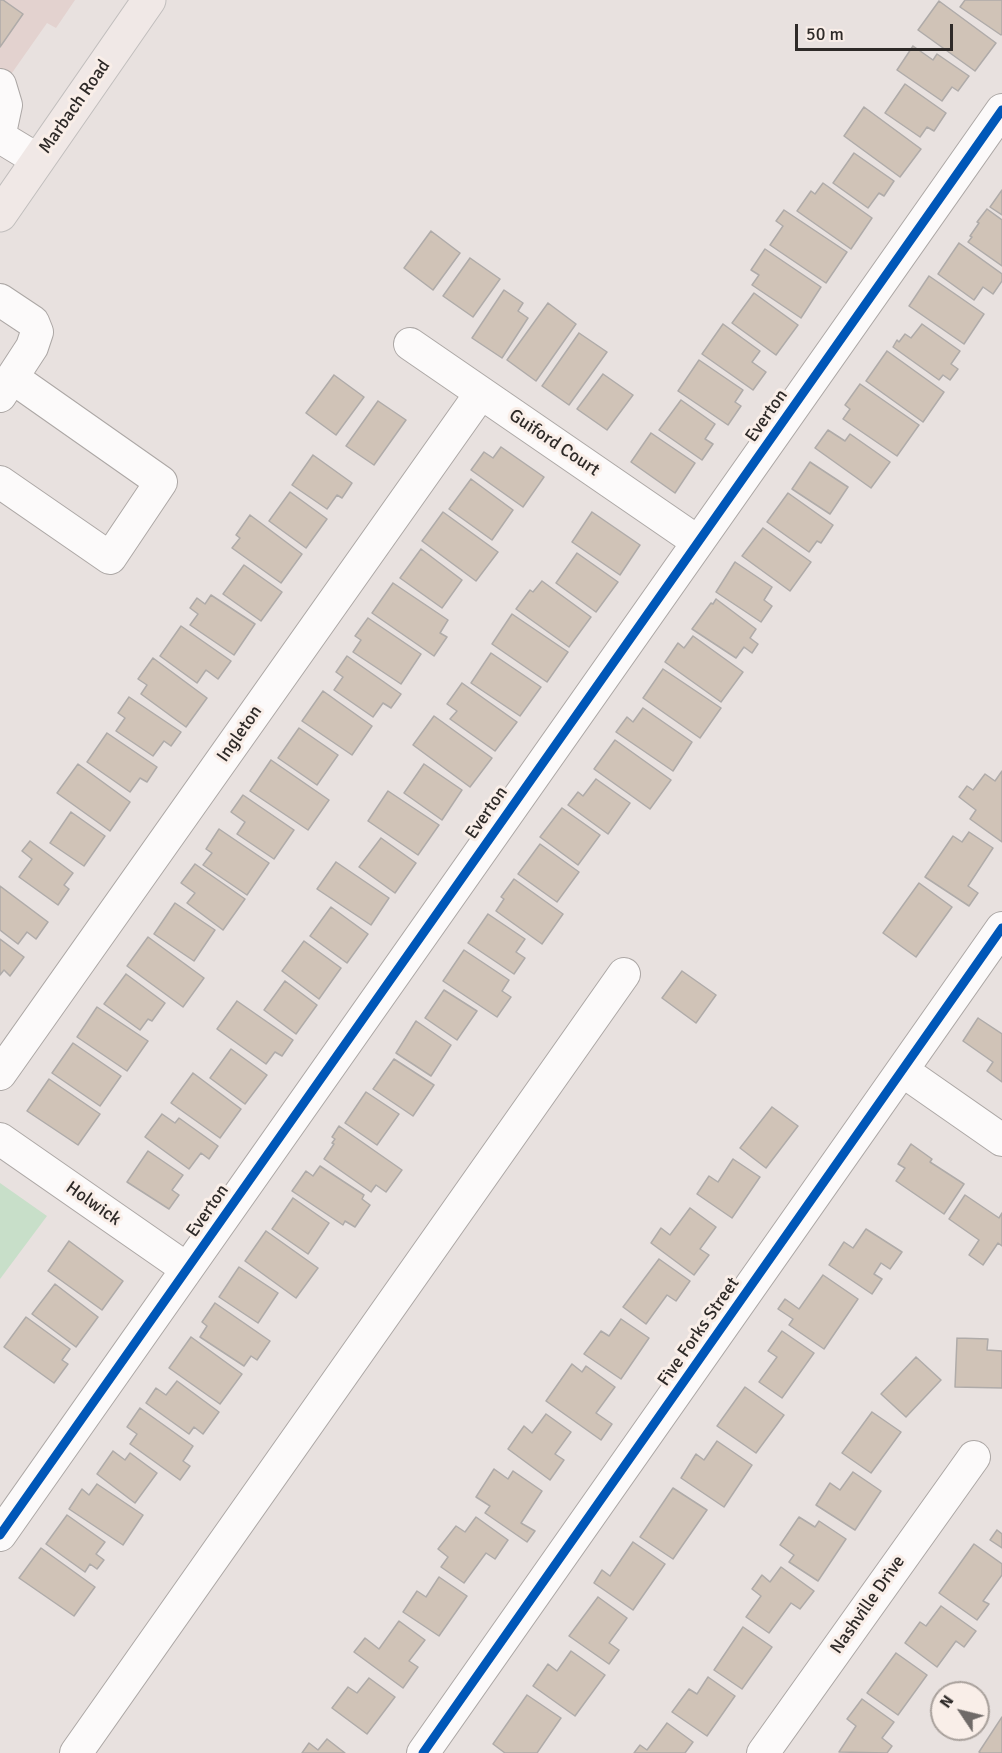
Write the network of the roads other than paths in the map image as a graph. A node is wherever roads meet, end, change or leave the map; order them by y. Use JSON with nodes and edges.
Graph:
{"nodes":[{"id":1,"x":149,"y":0,"type":"edge"},
{"id":2,"x":0,"y":85,"type":"edge"},
{"id":3,"x":1002,"y":110,"type":"edge"},
{"id":4,"x":0,"y":135,"type":"edge"},
{"id":5,"x":38,"y":160,"type":"junction"},
{"id":6,"x":0,"y":215,"type":"edge"},
{"id":7,"x":0,"y":300,"type":"edge"},
{"id":8,"x":410,"y":344,"type":"dead end"},
{"id":9,"x":7,"y":387,"type":"edge"},
{"id":10,"x":481,"y":393,"type":"junction"},
{"id":11,"x":0,"y":482,"type":"edge"},
{"id":12,"x":698,"y":542,"type":"junction"},
{"id":13,"x":1002,"y":928,"type":"edge"},
{"id":14,"x":624,"y":974,"type":"dead end"},
{"id":15,"x":903,"y":1071,"type":"junction"},
{"id":16,"x":0,"y":1074,"type":"edge"},
{"id":17,"x":0,"y":1139,"type":"edge"},
{"id":18,"x":1002,"y":1140,"type":"edge"},
{"id":19,"x":187,"y":1269,"type":"junction"},
{"id":20,"x":974,"y":1457,"type":"dead end"},
{"id":21,"x":0,"y":1536,"type":"edge"},
{"id":22,"x":76,"y":1753,"type":"edge"},
{"id":23,"x":423,"y":1753,"type":"edge"},
{"id":24,"x":763,"y":1753,"type":"edge"}],
"edges":[{"from":1,"to":5,"type":"main road","name":"Marbach Road"},
{"from":2,"to":4,"type":"street"},
{"from":3,"to":12,"type":"street","name":"Everton"},
{"from":4,"to":5,"type":"street"},
{"from":5,"to":6,"type":"main road","name":"Marbach Road"},
{"from":7,"to":9,"type":"street"},
{"from":8,"to":10,"type":"street","name":"Guiford Court"},
{"from":9,"to":11,"type":"street"},
{"from":10,"to":12,"type":"street","name":"Guiford Court"},
{"from":10,"to":16,"type":"street","name":"Ingleton"},
{"from":12,"to":19,"type":"street","name":"Everton"},
{"from":13,"to":15,"type":"street","name":"Five Forks Street"},
{"from":14,"to":22,"type":"street"},
{"from":15,"to":18,"type":"street"},
{"from":15,"to":23,"type":"street","name":"Five Forks Street"},
{"from":17,"to":19,"type":"street","name":"Holwick"},
{"from":19,"to":21,"type":"street","name":"Everton"},
{"from":20,"to":24,"type":"street","name":"Nashville Drive"}]}
